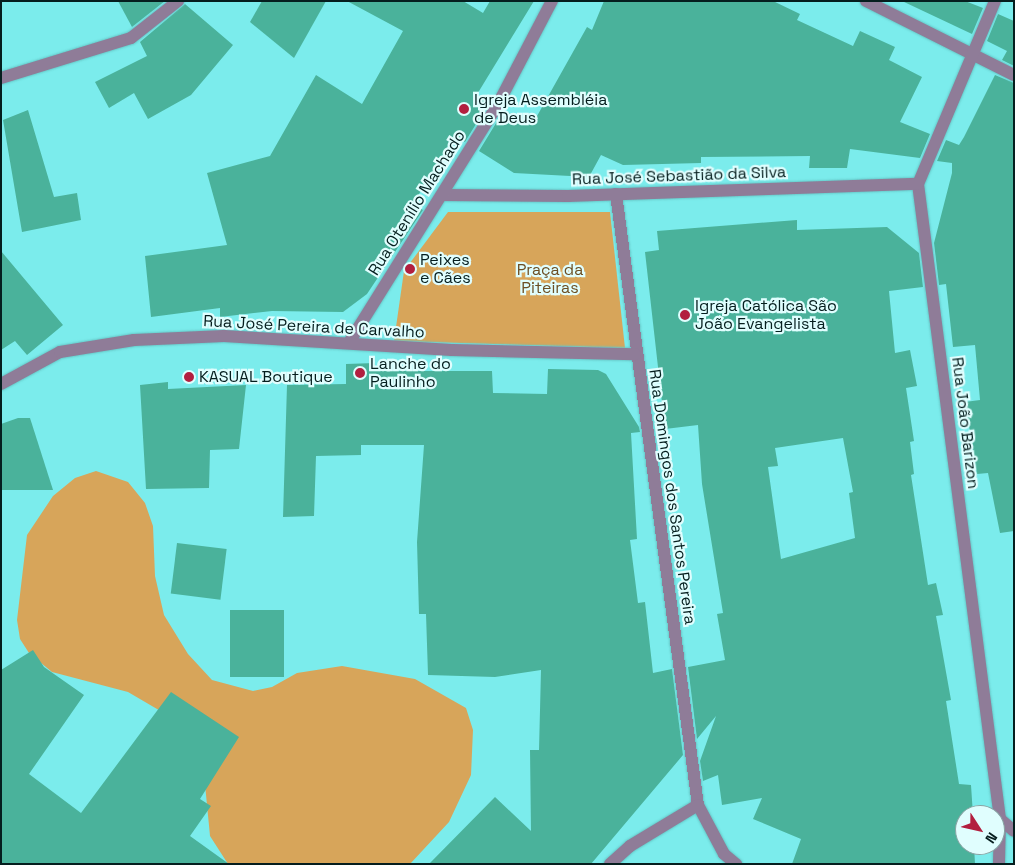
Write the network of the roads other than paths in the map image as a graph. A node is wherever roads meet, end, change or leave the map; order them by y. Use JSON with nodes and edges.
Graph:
{"nodes":[{"id":1,"x":178,"y":1,"type":"edge"},
{"id":2,"x":552,"y":1,"type":"edge"},
{"id":3,"x":866,"y":1,"type":"edge"},
{"id":4,"x":995,"y":1,"type":"edge"},
{"id":5,"x":972,"y":53,"type":"junction"},
{"id":6,"x":1014,"y":75,"type":"edge"},
{"id":7,"x":1,"y":78,"type":"edge"},
{"id":8,"x":918,"y":184,"type":"junction"},
{"id":9,"x":616,"y":194,"type":"junction"},
{"id":10,"x":442,"y":195,"type":"junction"},
{"id":11,"x":350,"y":341,"type":"junction"},
{"id":12,"x":635,"y":354,"type":"junction"},
{"id":13,"x":1,"y":384,"type":"edge"},
{"id":14,"x":698,"y":805,"type":"junction"},
{"id":15,"x":998,"y":805,"type":"edge"},
{"id":16,"x":610,"y":864,"type":"edge"},
{"id":17,"x":736,"y":864,"type":"edge"}],
"edges":[{"from":1,"to":7,"type":"street"},
{"from":2,"to":10,"type":"street","name":"Rua Otenílio Machado"},
{"from":3,"to":5,"type":"street"},
{"from":4,"to":5,"type":"street","name":"Rua João Barizon"},
{"from":5,"to":6,"type":"street"},
{"from":5,"to":8,"type":"street","name":"Rua João Barizon"},
{"from":8,"to":9,"type":"street","name":"Rua José Sebastião da Silva"},
{"from":8,"to":15,"type":"street","name":"Rua João Barizon"},
{"from":9,"to":10,"type":"street","name":"Rua José Sebastião da Silva"},
{"from":9,"to":12,"type":"street","name":"Rua Domingos dos Santos Pereira"},
{"from":10,"to":11,"type":"street","name":"Rua Otenílio Machado"},
{"from":11,"to":12,"type":"street","name":"Rua José Pereira de Carvalho"},
{"from":11,"to":13,"type":"street","name":"Rua José Pereira de Carvalho"},
{"from":12,"to":14,"type":"street","name":"Rua Domingos dos Santos Pereira"},
{"from":14,"to":16,"type":"street"},
{"from":14,"to":17,"type":"street","name":"Rua Domingos dos Santos Pereira"}]}
